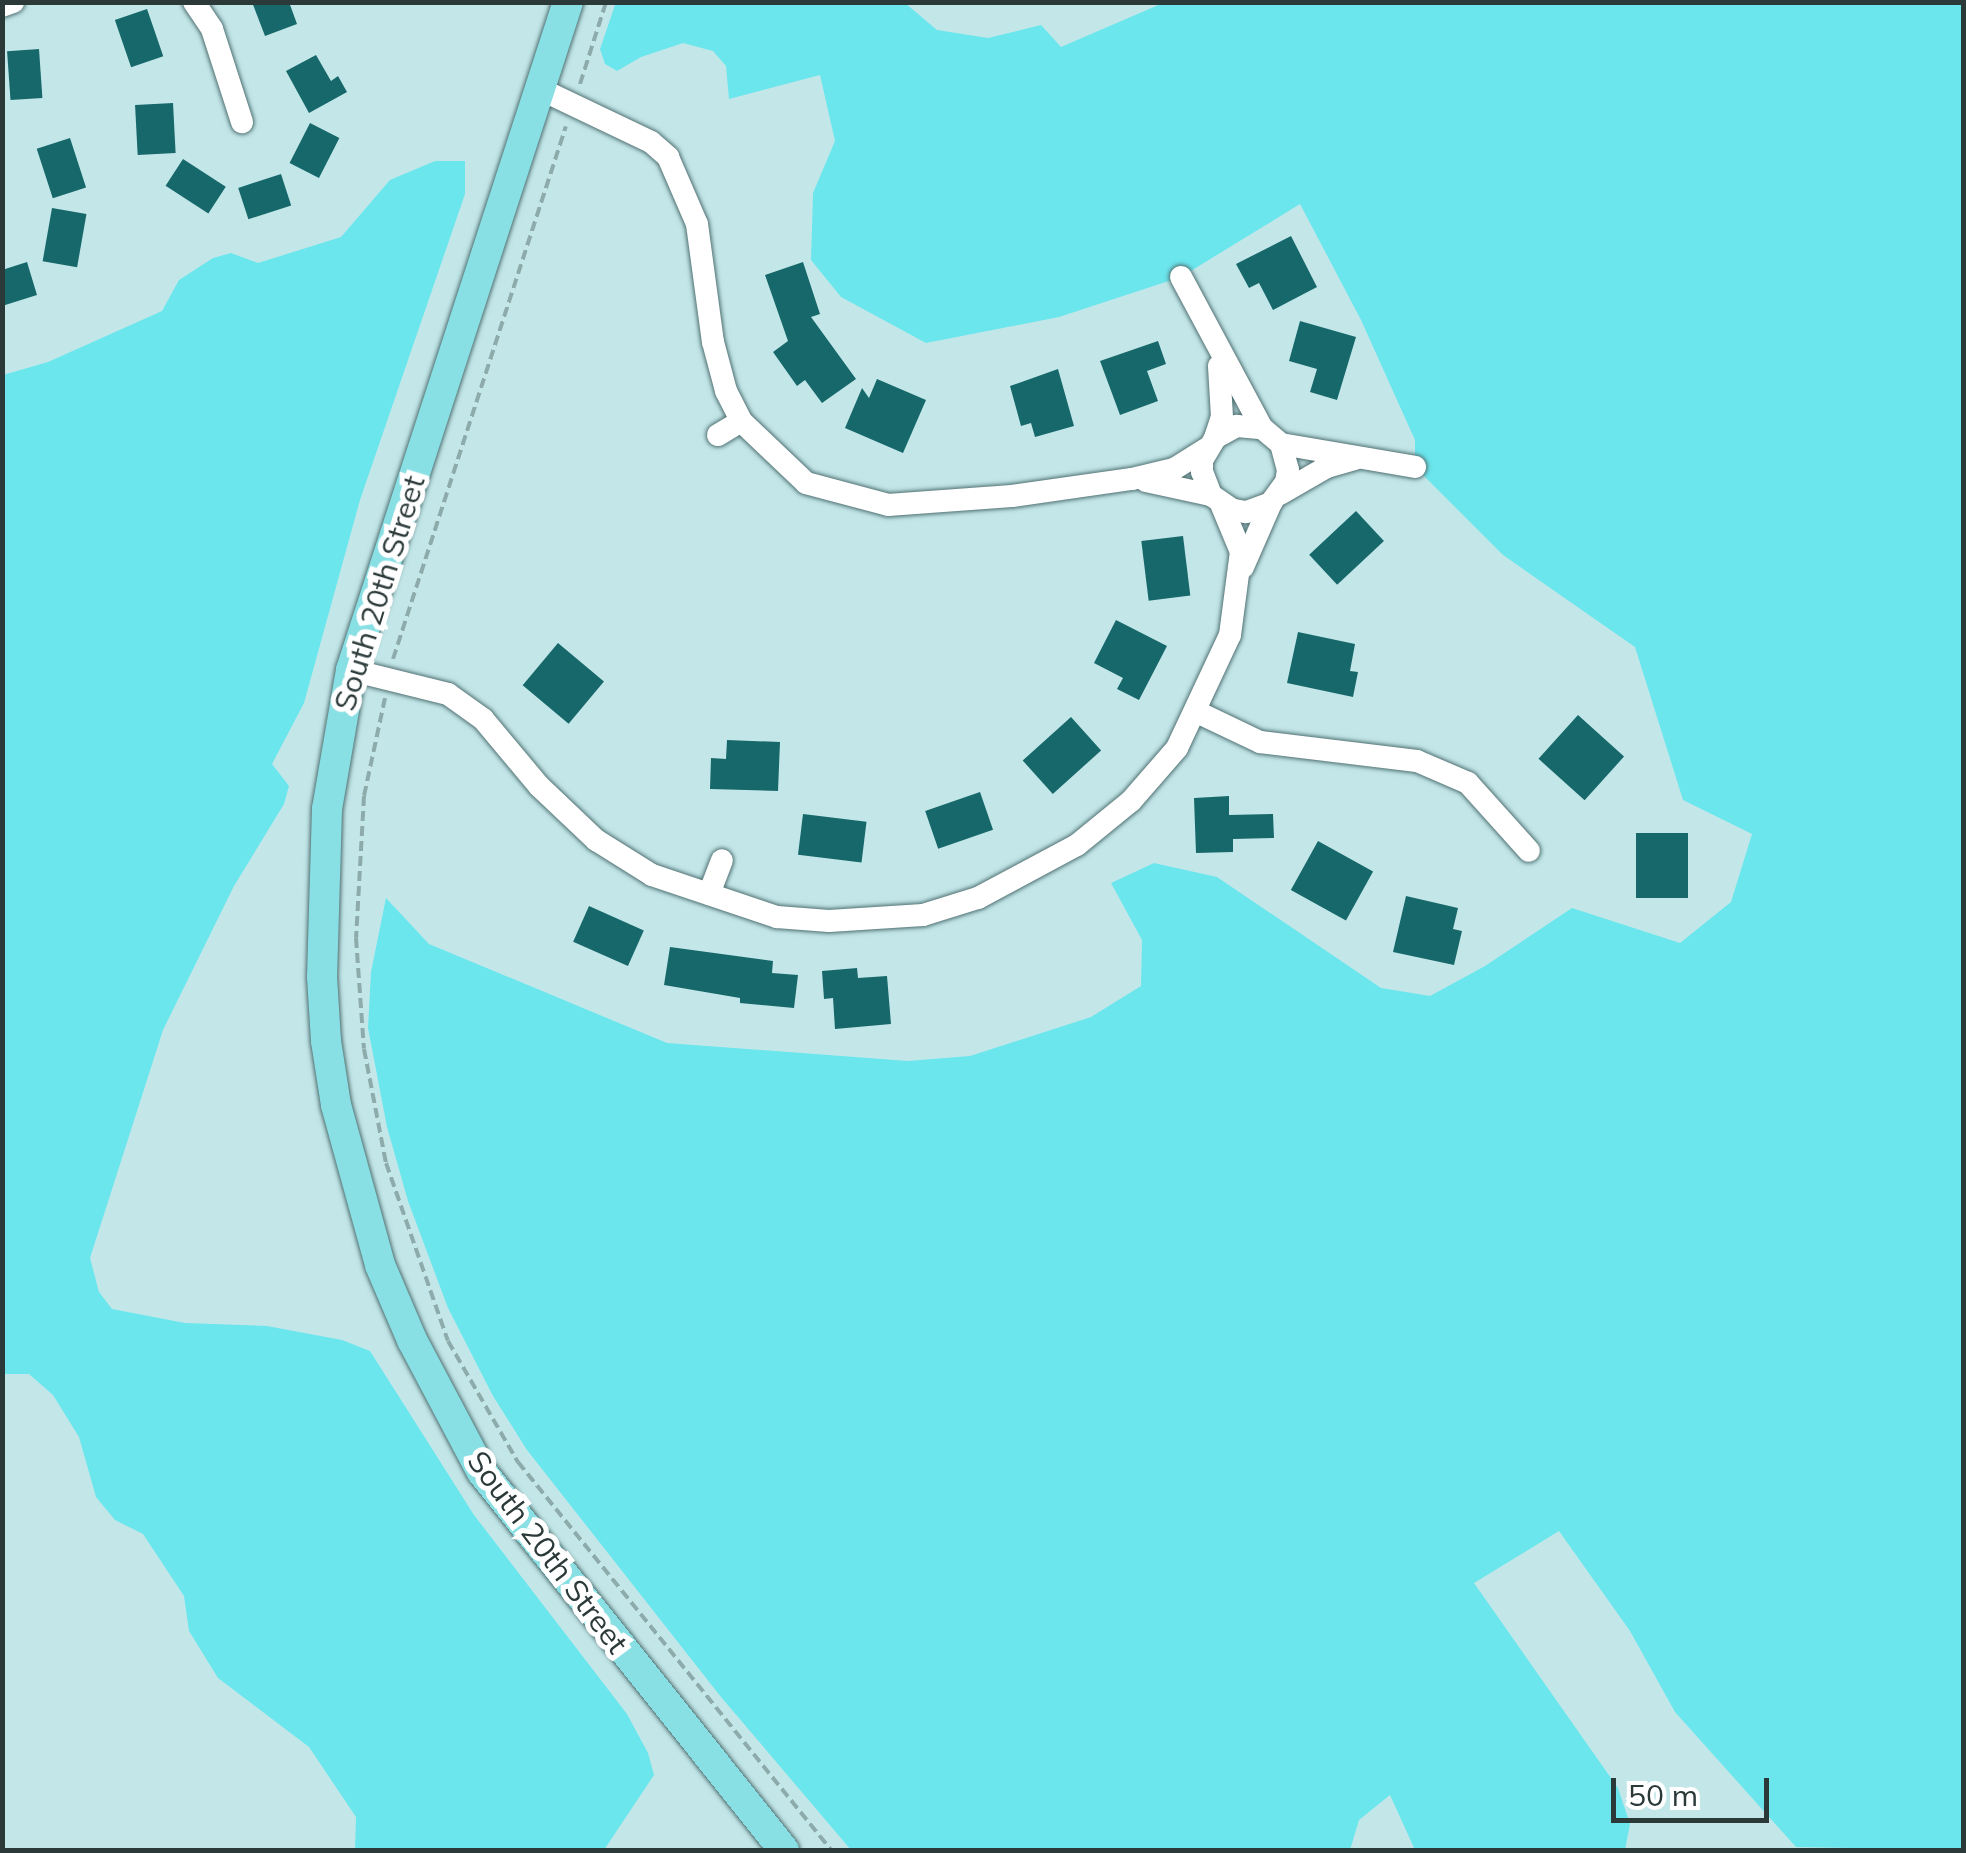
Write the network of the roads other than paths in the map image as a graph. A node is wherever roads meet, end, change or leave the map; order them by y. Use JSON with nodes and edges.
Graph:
{"nodes":[{"id":1,"x":13,"y":2,"type":"edge"},
{"id":2,"x":194,"y":2,"type":"edge"},
{"id":3,"x":568,"y":2,"type":"edge"},
{"id":4,"x":2,"y":6,"type":"edge"},
{"id":5,"x":540,"y":89,"type":"junction"},
{"id":6,"x":242,"y":122,"type":"dead end"},
{"id":7,"x":1181,"y":278,"type":"dead end"},
{"id":8,"x":1216,"y":348,"type":"junction"},
{"id":9,"x":741,"y":421,"type":"junction"},
{"id":10,"x":1262,"y":428,"type":"junction"},
{"id":11,"x":718,"y":435,"type":"dead end"},
{"id":12,"x":1211,"y":443,"type":"junction"},
{"id":13,"x":1281,"y":444,"type":"junction"},
{"id":14,"x":1358,"y":458,"type":"junction"},
{"id":15,"x":1415,"y":467,"type":"dead end"},
{"id":16,"x":1132,"y":480,"type":"junction"},
{"id":17,"x":1275,"y":499,"type":"junction"},
{"id":18,"x":1216,"y":500,"type":"junction"},
{"id":19,"x":1242,"y":570,"type":"junction"},
{"id":20,"x":351,"y":670,"type":"junction"},
{"id":21,"x":1197,"y":712,"type":"junction"},
{"id":22,"x":1529,"y":851,"type":"dead end"},
{"id":23,"x":722,"y":860,"type":"dead end"},
{"id":24,"x":710,"y":894,"type":"junction"},
{"id":25,"x":784,"y":1850,"type":"edge"}],
"edges":[{"from":1,"to":4,"type":"street"},
{"from":2,"to":6,"type":"street"},
{"from":3,"to":5,"type":"main road","name":"South 20th Street"},
{"from":5,"to":9,"type":"street"},
{"from":5,"to":20,"type":"main road","name":"South 20th Street"},
{"from":7,"to":8,"type":"street"},
{"from":8,"to":10,"type":"street"},
{"from":8,"to":12,"type":"street"},
{"from":9,"to":11,"type":"street"},
{"from":9,"to":16,"type":"street"},
{"from":10,"to":12,"type":"street"},
{"from":10,"to":13,"type":"street"},
{"from":12,"to":16,"type":"street"},
{"from":12,"to":18,"type":"street"},
{"from":13,"to":14,"type":"street"},
{"from":13,"to":17,"type":"street"},
{"from":14,"to":15,"type":"street"},
{"from":14,"to":17,"type":"street"},
{"from":16,"to":18,"type":"street"},
{"from":17,"to":18,"type":"street"},
{"from":17,"to":19,"type":"street"},
{"from":18,"to":19,"type":"street"},
{"from":19,"to":21,"type":"street"},
{"from":20,"to":24,"type":"street"},
{"from":20,"to":25,"type":"main road","name":"South 20th Street"},
{"from":21,"to":22,"type":"street"},
{"from":21,"to":24,"type":"street"},
{"from":23,"to":24,"type":"street"}]}
